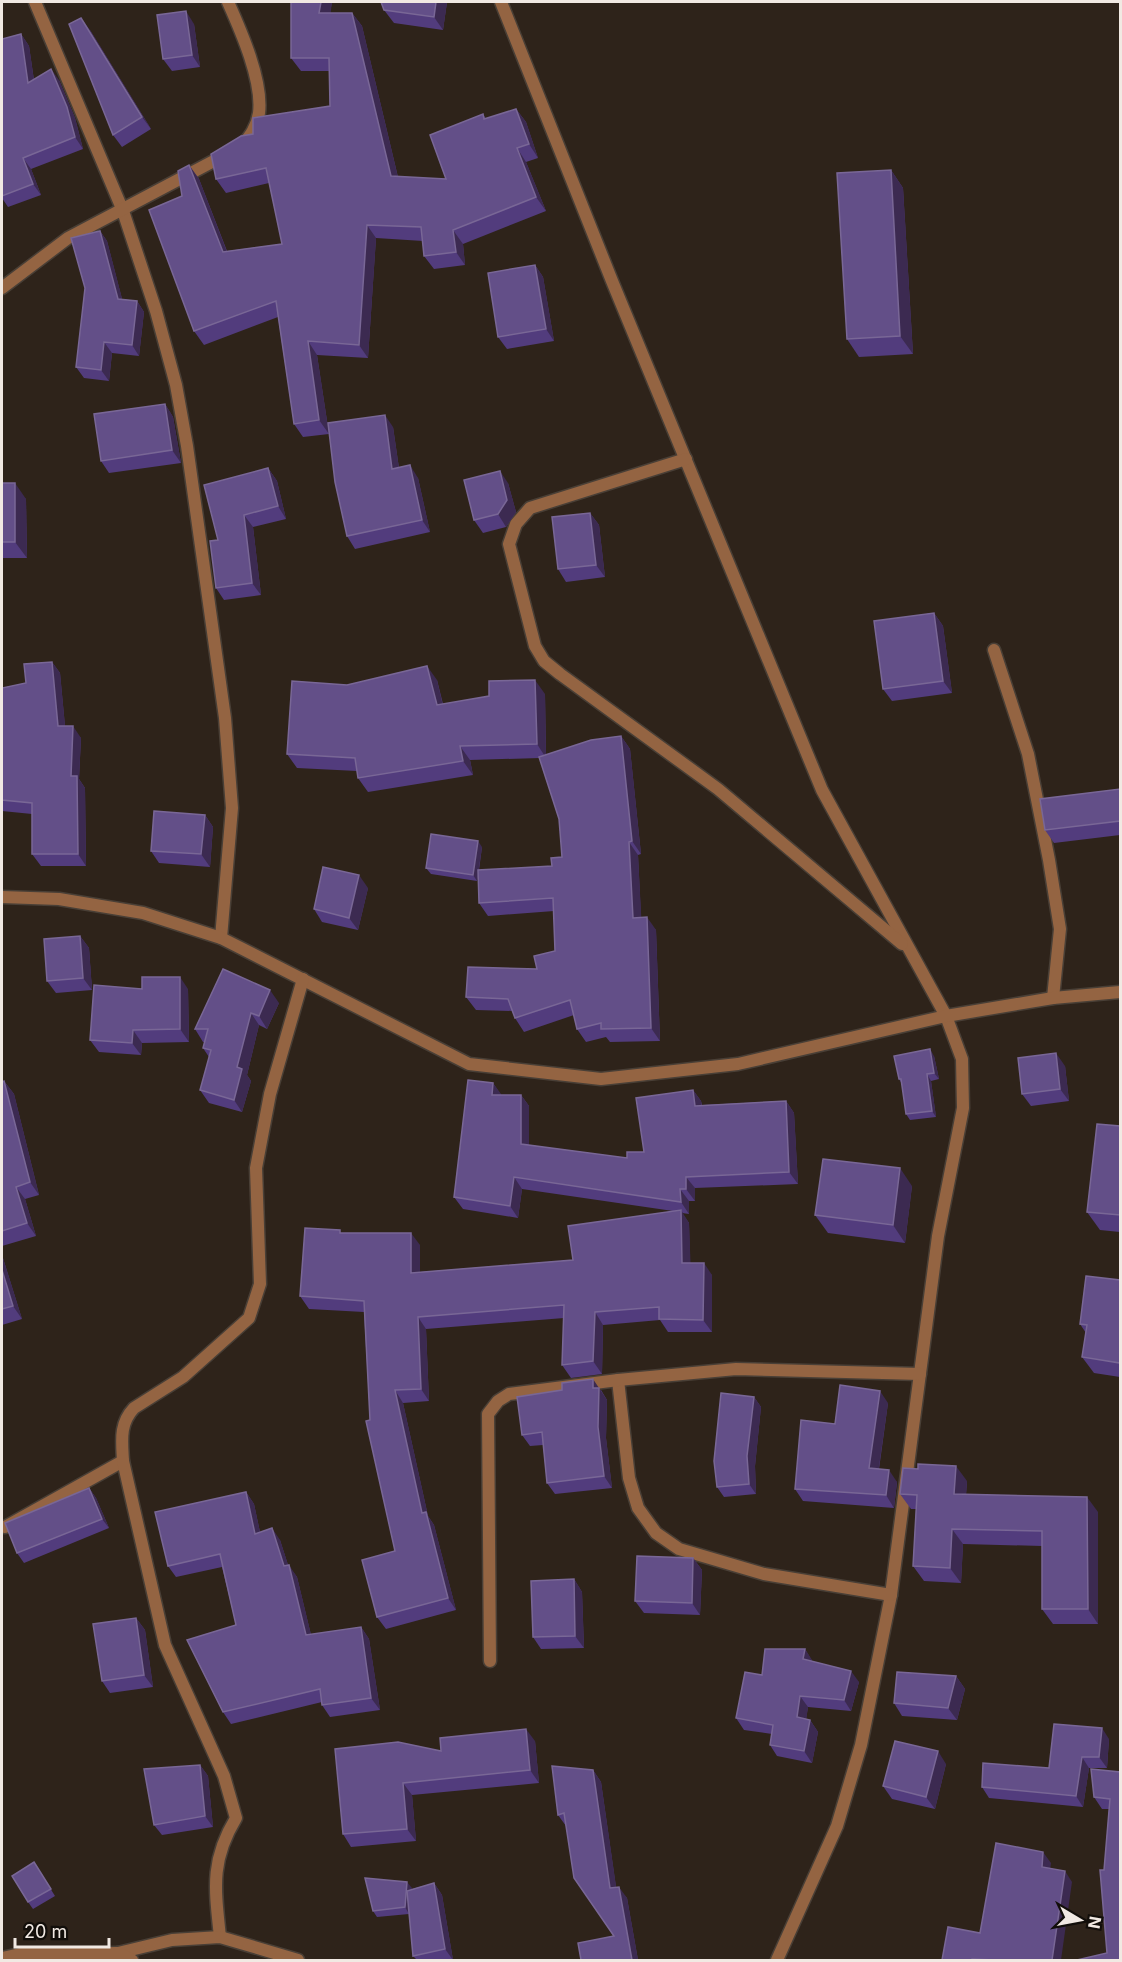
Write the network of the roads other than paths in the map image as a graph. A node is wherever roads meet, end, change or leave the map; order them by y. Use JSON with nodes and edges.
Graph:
{"nodes":[{"id":1,"x":35,"y":2,"type":"edge"},
{"id":2,"x":228,"y":2,"type":"edge"},
{"id":3,"x":501,"y":2,"type":"edge"},
{"id":4,"x":123,"y":211,"type":"junction"},
{"id":5,"x":2,"y":288,"type":"edge"},
{"id":6,"x":686,"y":459,"type":"junction"},
{"id":7,"x":994,"y":650,"type":"dead end"},
{"id":8,"x":2,"y":897,"type":"edge"},
{"id":9,"x":221,"y":938,"type":"junction"},
{"id":10,"x":908,"y":948,"type":"junction"},
{"id":11,"x":303,"y":979,"type":"junction"},
{"id":12,"x":1120,"y":992,"type":"edge"},
{"id":13,"x":1053,"y":998,"type":"junction"},
{"id":14,"x":946,"y":1016,"type":"junction"},
{"id":15,"x":920,"y":1374,"type":"junction"},
{"id":16,"x":618,"y":1380,"type":"junction"},
{"id":17,"x":123,"y":1461,"type":"junction"},
{"id":18,"x":5,"y":1527,"type":"edge"},
{"id":19,"x":891,"y":1595,"type":"junction"},
{"id":20,"x":490,"y":1661,"type":"dead end"},
{"id":21,"x":220,"y":1937,"type":"junction"},
{"id":22,"x":118,"y":1953,"type":"junction"},
{"id":23,"x":2,"y":1958,"type":"edge"},
{"id":24,"x":132,"y":1960,"type":"edge"},
{"id":25,"x":298,"y":1960,"type":"edge"},
{"id":26,"x":777,"y":1960,"type":"edge"}],
"edges":[{"from":1,"to":4,"type":"street"},
{"from":2,"to":4,"type":"street"},
{"from":3,"to":6,"type":"street"},
{"from":4,"to":5,"type":"street"},
{"from":4,"to":9,"type":"street"},
{"from":6,"to":10,"type":"street"},
{"from":6,"to":10,"type":"street"},
{"from":7,"to":13,"type":"street"},
{"from":8,"to":9,"type":"street"},
{"from":9,"to":11,"type":"street"},
{"from":10,"to":14,"type":"street"},
{"from":11,"to":14,"type":"street"},
{"from":11,"to":17,"type":"street"},
{"from":12,"to":13,"type":"street"},
{"from":13,"to":14,"type":"street"},
{"from":14,"to":15,"type":"street"},
{"from":15,"to":16,"type":"street"},
{"from":15,"to":19,"type":"street"},
{"from":16,"to":19,"type":"street"},
{"from":16,"to":20,"type":"street"},
{"from":17,"to":18,"type":"street"},
{"from":17,"to":21,"type":"street"},
{"from":19,"to":26,"type":"street"},
{"from":21,"to":22,"type":"street"},
{"from":21,"to":25,"type":"street"},
{"from":22,"to":23,"type":"street"},
{"from":22,"to":24,"type":"street"}]}
